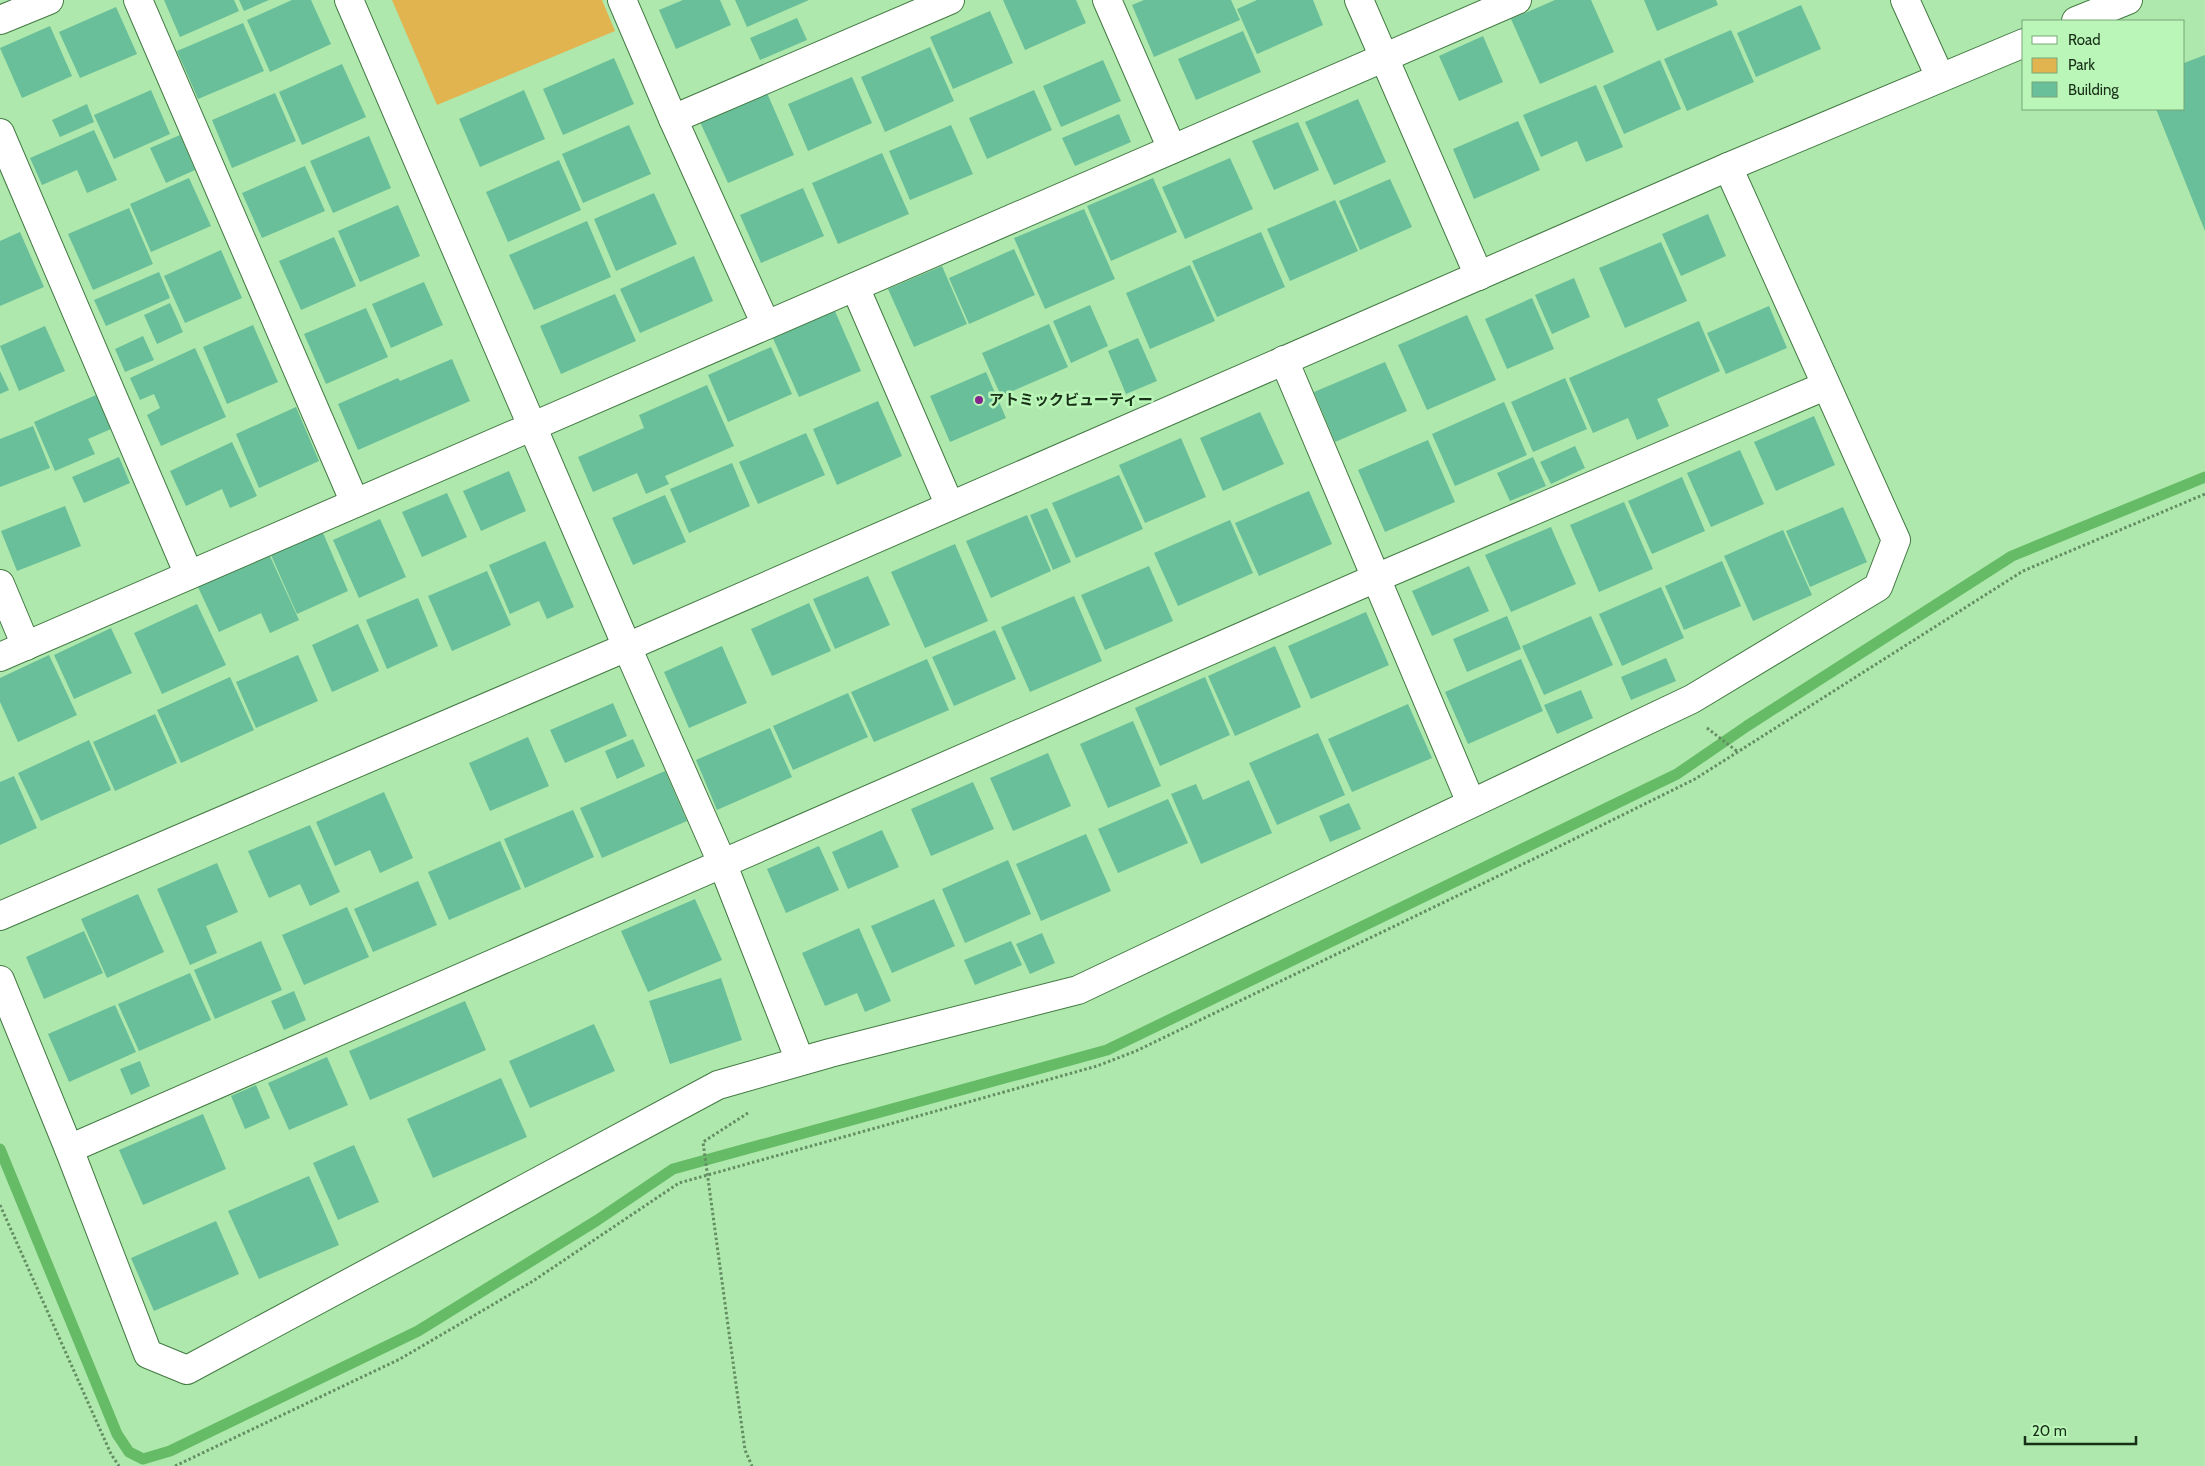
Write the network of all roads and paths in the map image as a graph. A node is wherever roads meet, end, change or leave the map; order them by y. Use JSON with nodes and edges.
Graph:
{"nodes":[{"id":1,"x":49,"y":0,"type":"edge"},
{"id":2,"x":138,"y":0,"type":"edge"},
{"id":3,"x":349,"y":0,"type":"edge"},
{"id":4,"x":622,"y":0,"type":"edge"},
{"id":5,"x":950,"y":0,"type":"edge"},
{"id":6,"x":1107,"y":0,"type":"edge"},
{"id":7,"x":1359,"y":0,"type":"edge"},
{"id":8,"x":1517,"y":0,"type":"edge"},
{"id":9,"x":1904,"y":0,"type":"edge"},
{"id":10,"x":2128,"y":0,"type":"edge"},
{"id":11,"x":0,"y":20,"type":"edge"},
{"id":12,"x":2078,"y":20,"type":"edge"},
{"id":13,"x":2022,"y":44,"type":"edge"},
{"id":14,"x":1384,"y":58,"type":"junction"},
{"id":15,"x":1940,"y":77,"type":"junction"},
{"id":16,"x":673,"y":119,"type":"junction"},
{"id":17,"x":0,"y":133,"type":"edge"},
{"id":18,"x":1172,"y":150,"type":"junction"},
{"id":19,"x":1728,"y":167,"type":"junction"},
{"id":20,"x":1479,"y":276,"type":"junction"},
{"id":21,"x":855,"y":287,"type":"junction"},
{"id":22,"x":766,"y":325,"type":"junction"},
{"id":23,"x":1284,"y":360,"type":"junction"},
{"id":24,"x":1825,"y":386,"type":"junction"},
{"id":25,"x":532,"y":426,"type":"junction"},
{"id":26,"x":2205,"y":494,"type":"edge"},
{"id":27,"x":355,"y":503,"type":"junction"},
{"id":28,"x":950,"y":506,"type":"junction"},
{"id":29,"x":189,"y":575,"type":"junction"},
{"id":30,"x":1376,"y":578,"type":"junction"},
{"id":31,"x":0,"y":584,"type":"edge"},
{"id":32,"x":26,"y":646,"type":"junction"},
{"id":33,"x":627,"y":647,"type":"junction"},
{"id":34,"x":0,"y":657,"type":"edge"},
{"id":35,"x":1716,"y":735,"type":"dead end"},
{"id":36,"x":1738,"y":752,"type":"junction"},
{"id":37,"x":1472,"y":804,"type":"junction"},
{"id":38,"x":723,"y":865,"type":"junction"},
{"id":39,"x":0,"y":916,"type":"edge"},
{"id":40,"x":0,"y":980,"type":"edge"},
{"id":41,"x":800,"y":1061,"type":"junction"},
{"id":42,"x":704,"y":1148,"type":"dead end"},
{"id":43,"x":69,"y":1149,"type":"junction"},
{"id":44,"x":708,"y":1174,"type":"junction"},
{"id":45,"x":0,"y":1205,"type":"edge"},
{"id":46,"x":119,"y":1466,"type":"edge"},
{"id":47,"x":175,"y":1466,"type":"edge"},
{"id":48,"x":752,"y":1466,"type":"edge"}],
"edges":[{"from":1,"to":11,"type":"street"},
{"from":2,"to":27,"type":"street"},
{"from":3,"to":25,"type":"street"},
{"from":4,"to":16,"type":"street"},
{"from":5,"to":16,"type":"street"},
{"from":6,"to":18,"type":"street"},
{"from":7,"to":14,"type":"street"},
{"from":8,"to":14,"type":"street"},
{"from":9,"to":15,"type":"street"},
{"from":10,"to":12,"type":"street"},
{"from":13,"to":15,"type":"street"},
{"from":14,"to":18,"type":"street"},
{"from":14,"to":20,"type":"street"},
{"from":15,"to":19,"type":"street"},
{"from":16,"to":22,"type":"street"},
{"from":17,"to":29,"type":"street"},
{"from":18,"to":21,"type":"street"},
{"from":19,"to":20,"type":"street"},
{"from":19,"to":24,"type":"street"},
{"from":20,"to":23,"type":"street"},
{"from":21,"to":22,"type":"street"},
{"from":21,"to":28,"type":"street"},
{"from":22,"to":25,"type":"street"},
{"from":23,"to":28,"type":"street"},
{"from":23,"to":30,"type":"street"},
{"from":24,"to":30,"type":"street"},
{"from":24,"to":37,"type":"street"},
{"from":25,"to":27,"type":"street"},
{"from":25,"to":33,"type":"street"},
{"from":26,"to":36,"type":"path"},
{"from":27,"to":29,"type":"street"},
{"from":28,"to":33,"type":"street"},
{"from":29,"to":32,"type":"street"},
{"from":30,"to":37,"type":"street"},
{"from":30,"to":38,"type":"street"},
{"from":31,"to":32,"type":"street"},
{"from":32,"to":34,"type":"street"},
{"from":33,"to":38,"type":"street"},
{"from":33,"to":39,"type":"street"},
{"from":35,"to":36,"type":"path"},
{"from":36,"to":44,"type":"path"},
{"from":37,"to":41,"type":"street"},
{"from":38,"to":41,"type":"street"},
{"from":38,"to":43,"type":"street"},
{"from":40,"to":43,"type":"street"},
{"from":41,"to":43,"type":"street"},
{"from":42,"to":44,"type":"path"},
{"from":44,"to":47,"type":"path"},
{"from":44,"to":48,"type":"path"},
{"from":45,"to":46,"type":"path"}]}
